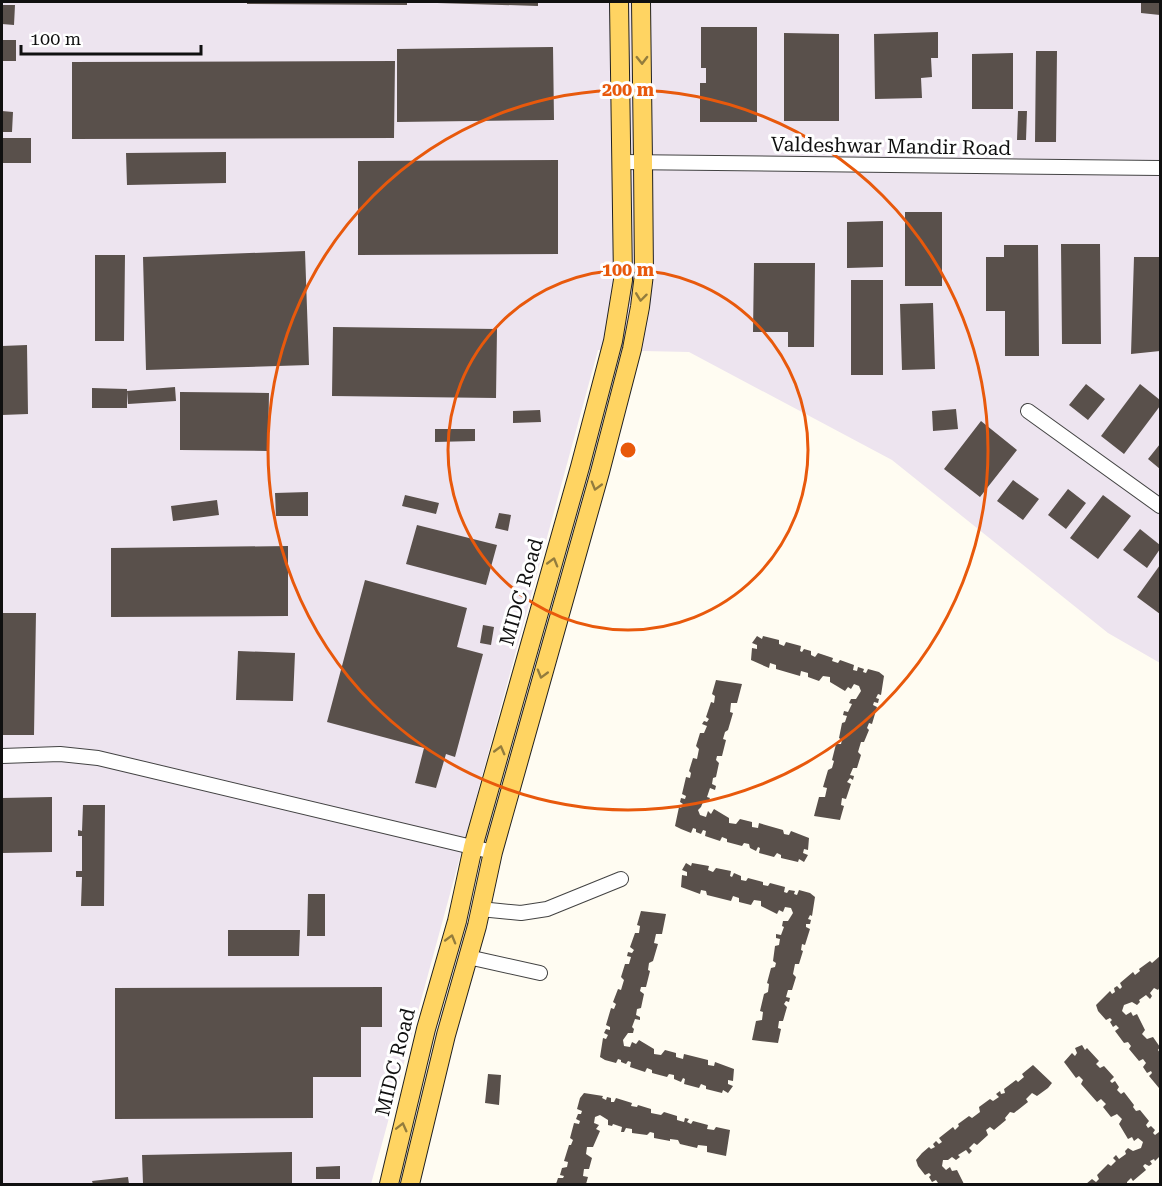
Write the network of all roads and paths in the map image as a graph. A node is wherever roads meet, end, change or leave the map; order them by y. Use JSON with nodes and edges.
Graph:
{"nodes":[{"id":1,"x":619,"y":2,"type":"edge"},
{"id":2,"x":640,"y":2,"type":"edge"},
{"id":3,"x":621,"y":162,"type":"junction"},
{"id":4,"x":644,"y":162,"type":"junction"},
{"id":5,"x":1161,"y":168,"type":"edge"},
{"id":6,"x":1028,"y":411,"type":"dead end"},
{"id":7,"x":1161,"y":506,"type":"edge"},
{"id":8,"x":2,"y":756,"type":"edge"},
{"id":9,"x":473,"y":847,"type":"junction"},
{"id":10,"x":493,"y":852,"type":"junction"},
{"id":11,"x":621,"y":879,"type":"dead end"},
{"id":12,"x":480,"y":909,"type":"junction"},
{"id":13,"x":468,"y":957,"type":"junction"},
{"id":14,"x":540,"y":973,"type":"dead end"},
{"id":15,"x":389,"y":1185,"type":"edge"},
{"id":16,"x":410,"y":1185,"type":"edge"}],
"edges":[{"from":1,"to":3,"type":"main road","name":"MIDC Road"},
{"from":2,"to":4,"type":"main road","one_way":true},
{"from":3,"to":4,"type":"street","name":"Valdeshwar Mandir Road"},
{"from":9,"to":3,"type":"main road","name":"MIDC Road","one_way":true},
{"from":4,"to":5,"type":"street","name":"Valdeshwar Mandir Road"},
{"from":4,"to":10,"type":"main road","one_way":true},
{"from":6,"to":7,"type":"street"},
{"from":8,"to":9,"type":"street"},
{"from":9,"to":10,"type":"street"},
{"from":15,"to":9,"type":"main road","name":"MIDC Road","one_way":true},
{"from":10,"to":12,"type":"main road"},
{"from":11,"to":12,"type":"street"},
{"from":12,"to":13,"type":"main road"},
{"from":13,"to":14,"type":"street"},
{"from":13,"to":16,"type":"main road"}]}
